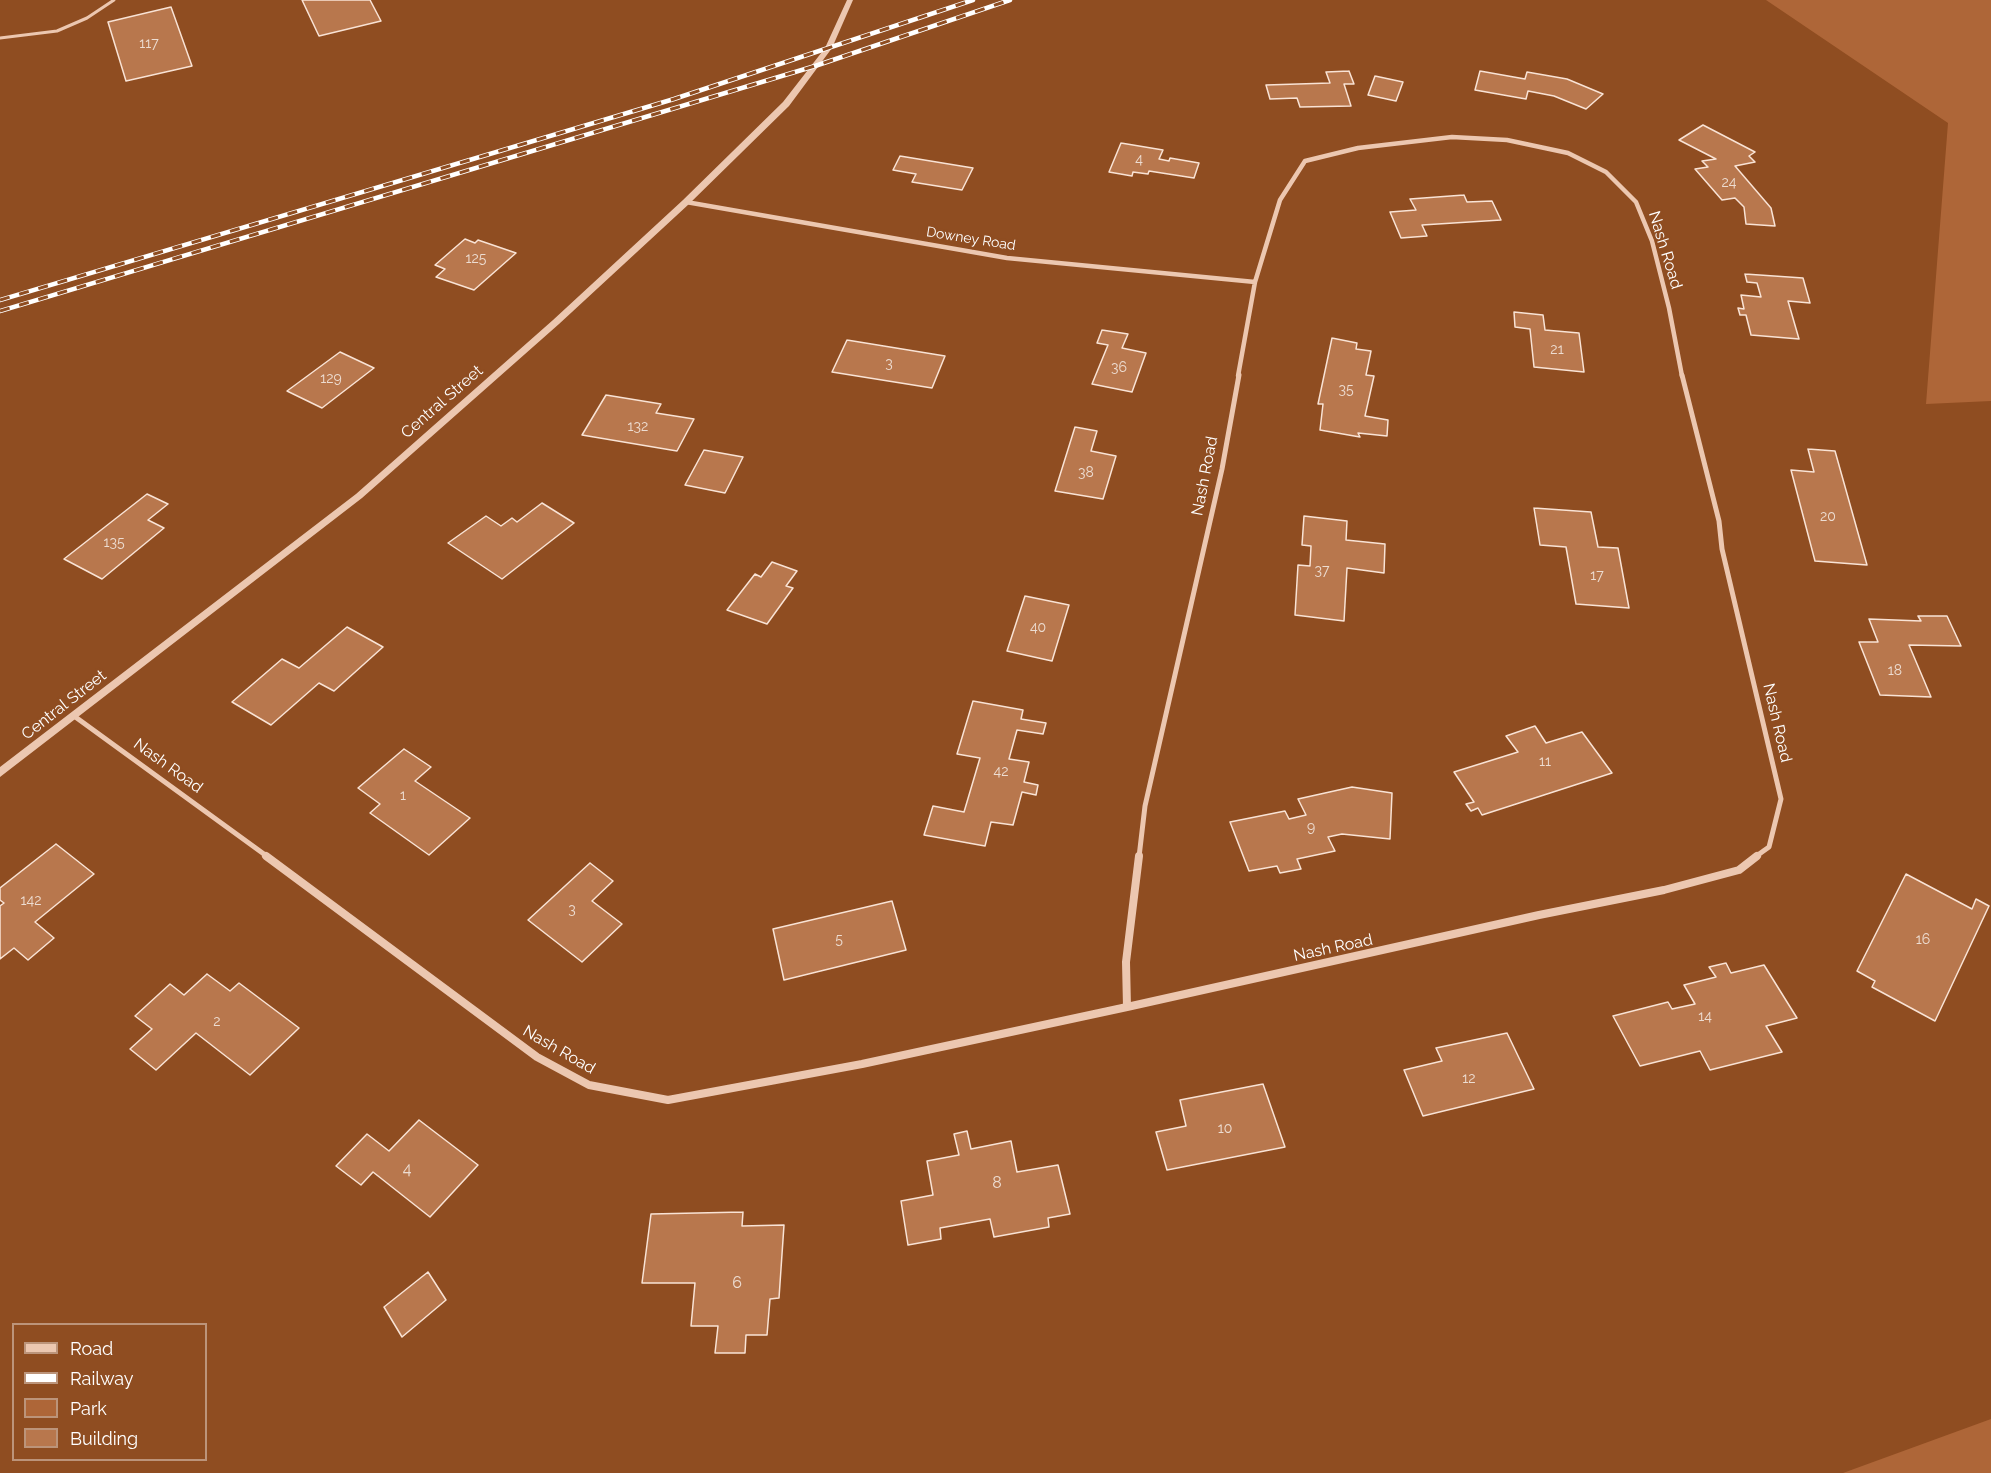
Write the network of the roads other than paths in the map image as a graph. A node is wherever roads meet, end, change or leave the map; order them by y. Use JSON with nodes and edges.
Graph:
{"nodes":[{"id":1,"x":114,"y":0,"type":"edge"},
{"id":2,"x":850,"y":0,"type":"edge"},
{"id":3,"x":0,"y":38,"type":"edge"},
{"id":4,"x":686,"y":202,"type":"junction"},
{"id":5,"x":1255,"y":282,"type":"junction"},
{"id":6,"x":74,"y":716,"type":"junction"},
{"id":7,"x":0,"y":773,"type":"edge"},
{"id":8,"x":1127,"y":1007,"type":"junction"}],
"edges":[{"from":1,"to":3,"type":"lane"},
{"from":2,"to":4,"type":"street","name":"Central Street"},
{"from":4,"to":5,"type":"street","name":"Downey Road"},
{"from":4,"to":6,"type":"street","name":"Central Street"},
{"from":5,"to":8,"type":"street","name":"Nash Road"},
{"from":5,"to":8,"type":"street","name":"Nash Road"},
{"from":6,"to":7,"type":"street","name":"Central Street"},
{"from":6,"to":8,"type":"street","name":"Nash Road"}]}
